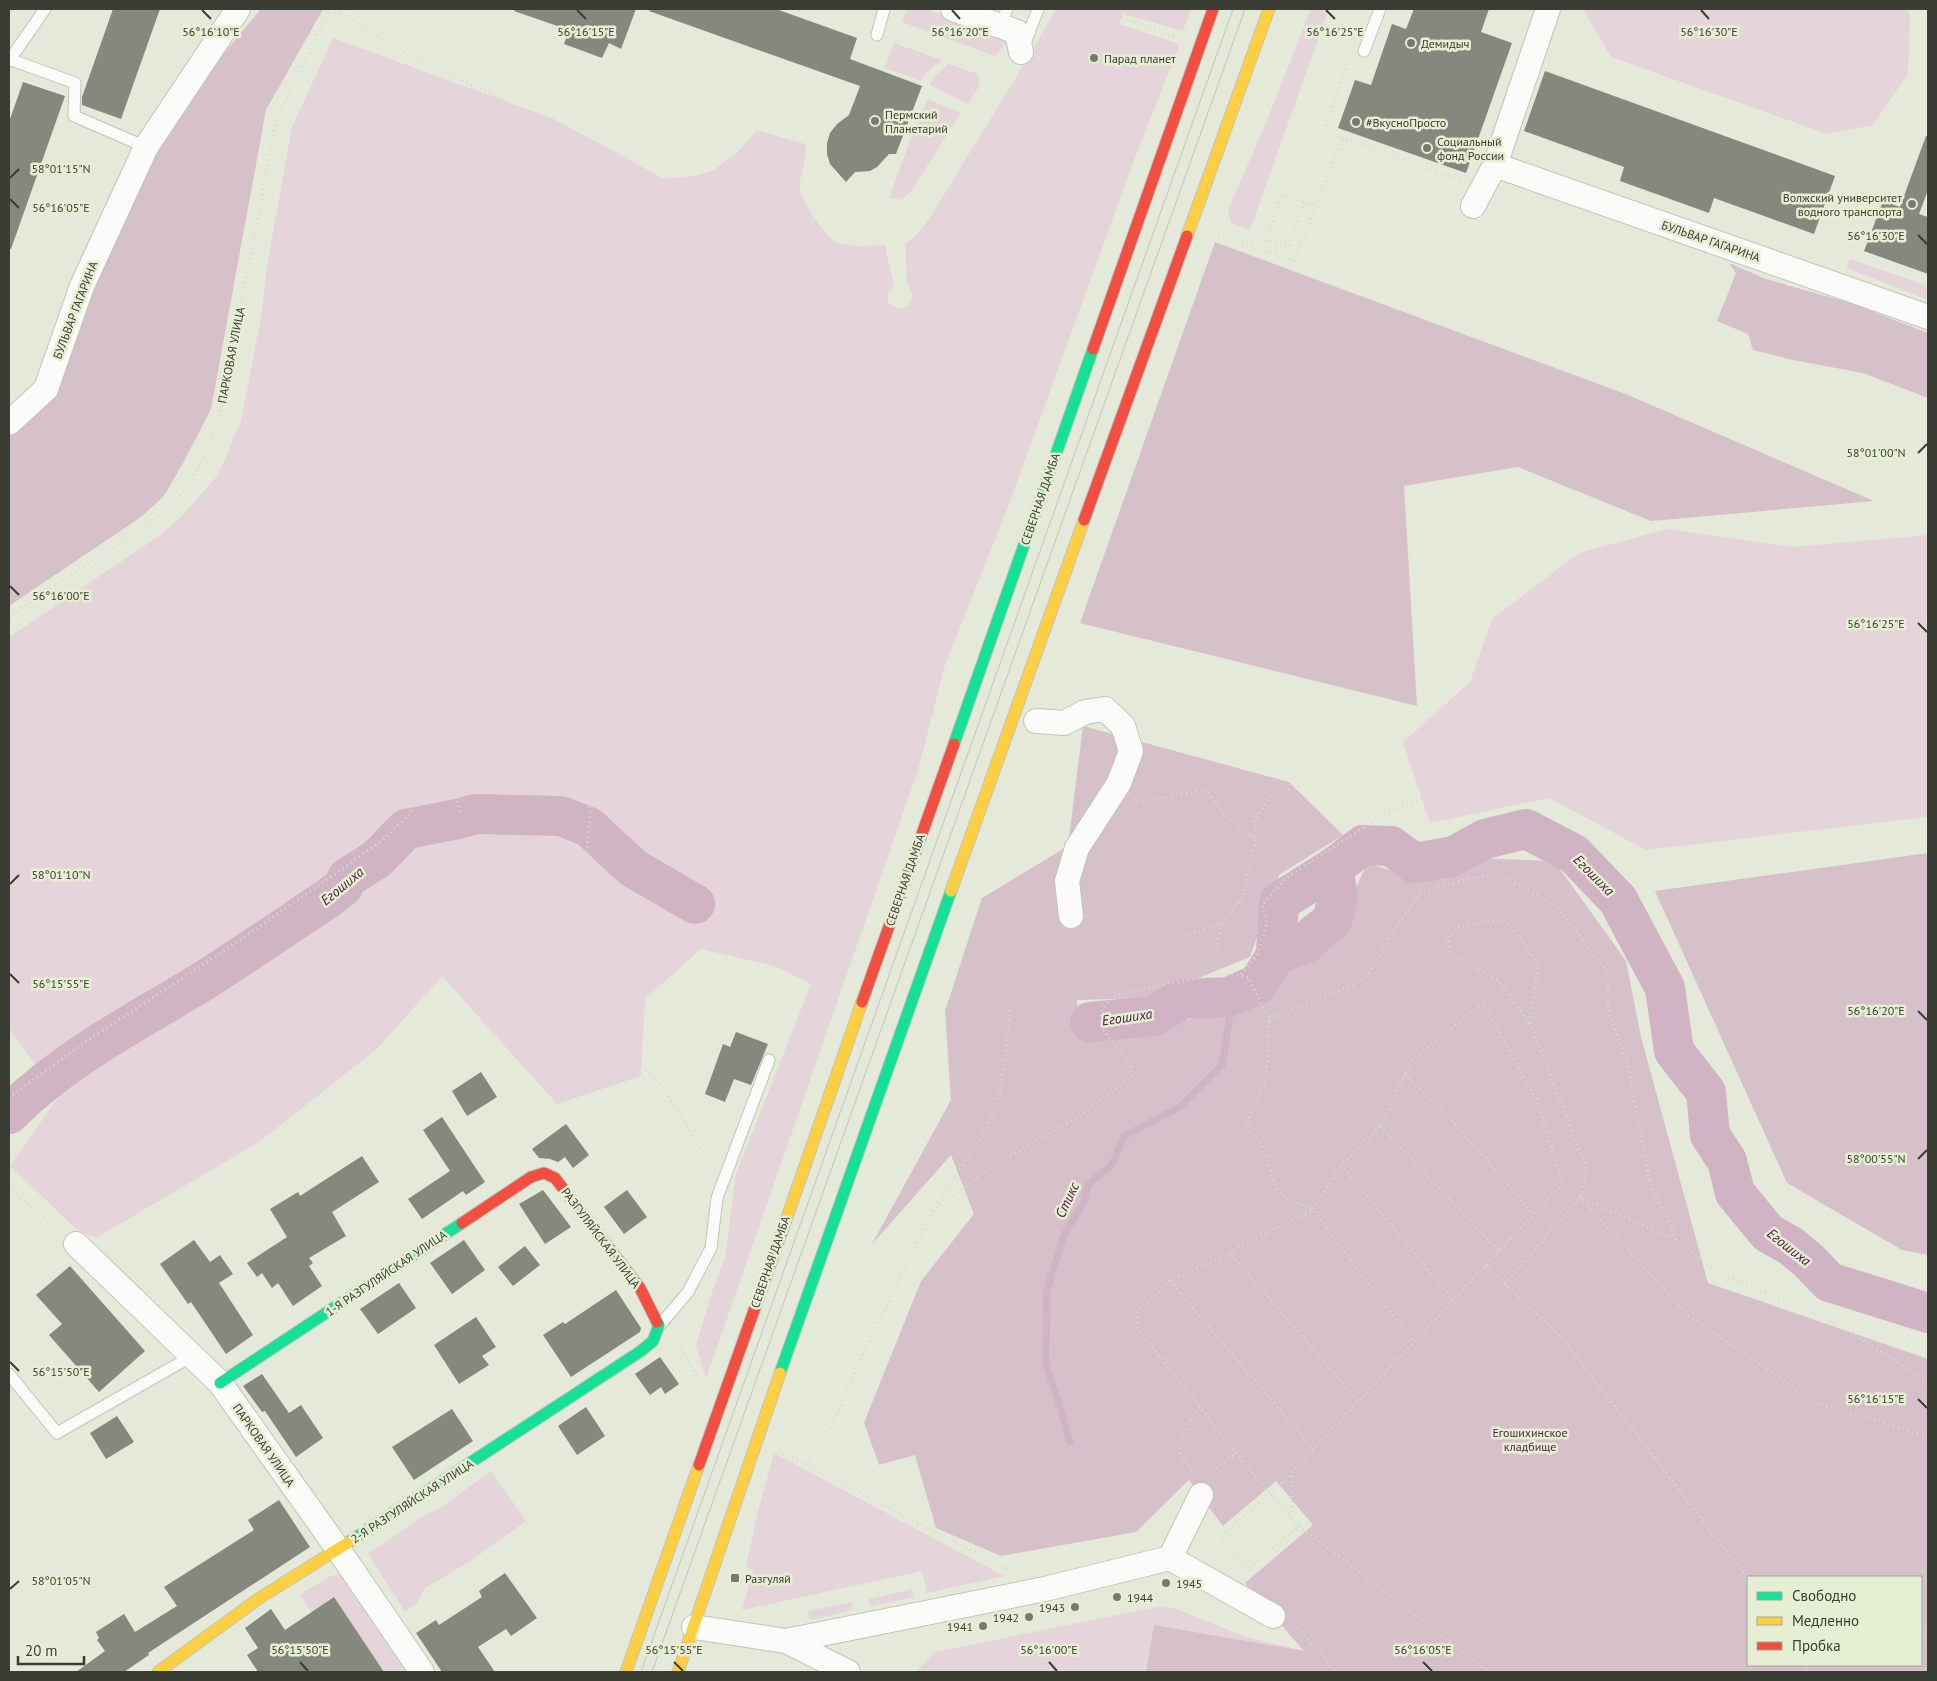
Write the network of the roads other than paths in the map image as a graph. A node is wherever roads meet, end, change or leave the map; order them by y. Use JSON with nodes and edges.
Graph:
{"nodes":[{"id":1,"x":45,"y":9,"type":"edge"},
{"id":2,"x":238,"y":9,"type":"edge"},
{"id":3,"x":884,"y":9,"type":"edge"},
{"id":4,"x":953,"y":9,"type":"edge"},
{"id":5,"x":1038,"y":9,"type":"edge"},
{"id":6,"x":1213,"y":9,"type":"edge"},
{"id":7,"x":1268,"y":9,"type":"edge"},
{"id":8,"x":1380,"y":9,"type":"edge"},
{"id":9,"x":1548,"y":9,"type":"edge"},
{"id":10,"x":1004,"y":17,"type":"edge"},
{"id":11,"x":877,"y":35,"type":"dead end"},
{"id":12,"x":1364,"y":51,"type":"road end"},
{"id":13,"x":1021,"y":52,"type":"joint"},
{"id":14,"x":9,"y":59,"type":"edge"},
{"id":15,"x":146,"y":147,"type":"junction"},
{"id":16,"x":1495,"y":165,"type":"junction"},
{"id":17,"x":1478,"y":197,"type":"road end"},
{"id":18,"x":1928,"y":317,"type":"edge"},
{"id":19,"x":9,"y":423,"type":"edge"},
{"id":20,"x":1036,"y":722,"type":"dead end"},
{"id":21,"x":1071,"y":916,"type":"dead end"},
{"id":22,"x":769,"y":1060,"type":"dead end"},
{"id":23,"x":555,"y":1178,"type":"joint"},
{"id":24,"x":76,"y":1244,"type":"road end"},
{"id":25,"x":660,"y":1325,"type":"junction"},
{"id":26,"x":192,"y":1356,"type":"junction"},
{"id":27,"x":9,"y":1374,"type":"edge"},
{"id":28,"x":220,"y":1383,"type":"junction"},
{"id":29,"x":1201,"y":1482,"type":"road end"},
{"id":30,"x":338,"y":1549,"type":"junction"},
{"id":31,"x":1170,"y":1558,"type":"junction"},
{"id":32,"x":1283,"y":1619,"type":"road end"},
{"id":33,"x":694,"y":1628,"type":"junction"},
{"id":34,"x":786,"y":1641,"type":"junction"},
{"id":35,"x":158,"y":1672,"type":"edge"},
{"id":36,"x":422,"y":1672,"type":"edge"},
{"id":37,"x":626,"y":1672,"type":"edge"},
{"id":38,"x":678,"y":1672,"type":"edge"},
{"id":39,"x":848,"y":1672,"type":"edge"}],
"edges":[{"from":1,"to":14,"type":"lane"},
{"from":2,"to":15,"type":"street","name":"БУЛЬВАР ГАГАРИНА"},
{"from":3,"to":11,"type":"lane"},
{"from":4,"to":10,"type":"street"},
{"from":5,"to":13,"type":"lane"},
{"from":6,"to":37,"type":"main road","name":"СЕВЕРНАЯ ДАМБА"},
{"from":7,"to":33,"type":"main road"},
{"from":8,"to":12,"type":"lane"},
{"from":9,"to":16,"type":"street"},
{"from":10,"to":13,"type":"street"},
{"from":14,"to":15,"type":"lane"},
{"from":15,"to":19,"type":"street","name":"БУЛЬВАР ГАГАРИНА"},
{"from":16,"to":17,"type":"street"},
{"from":16,"to":18,"type":"street","name":"БУЛЬВАР ГАГАРИНА"},
{"from":20,"to":21,"type":"street"},
{"from":22,"to":25,"type":"lane"},
{"from":23,"to":25,"type":"main road","name":"РАЗГУЛЯЙСКАЯ УЛИЦА"},
{"from":23,"to":28,"type":"main road","name":"1-Я РАЗГУЛЯЙСКАЯ УЛИЦА"},
{"from":24,"to":26,"type":"street","name":"ПАРКОВАЯ УЛИЦА"},
{"from":25,"to":30,"type":"main road","name":"2-Я РАЗГУЛЯЙСКАЯ УЛИЦА"},
{"from":26,"to":27,"type":"lane"},
{"from":26,"to":28,"type":"street","name":"ПАРКОВАЯ УЛИЦА"},
{"from":28,"to":30,"type":"street","name":"ПАРКОВАЯ УЛИЦА"},
{"from":29,"to":31,"type":"street"},
{"from":30,"to":35,"type":"main road","name":"2-Я РАЗГУЛЯЙСКАЯ УЛИЦА"},
{"from":30,"to":36,"type":"street","name":"ПАРКОВАЯ УЛИЦА"},
{"from":31,"to":32,"type":"street"},
{"from":31,"to":34,"type":"street"},
{"from":33,"to":34,"type":"street"},
{"from":33,"to":38,"type":"main road"},
{"from":34,"to":39,"type":"street"}]}
